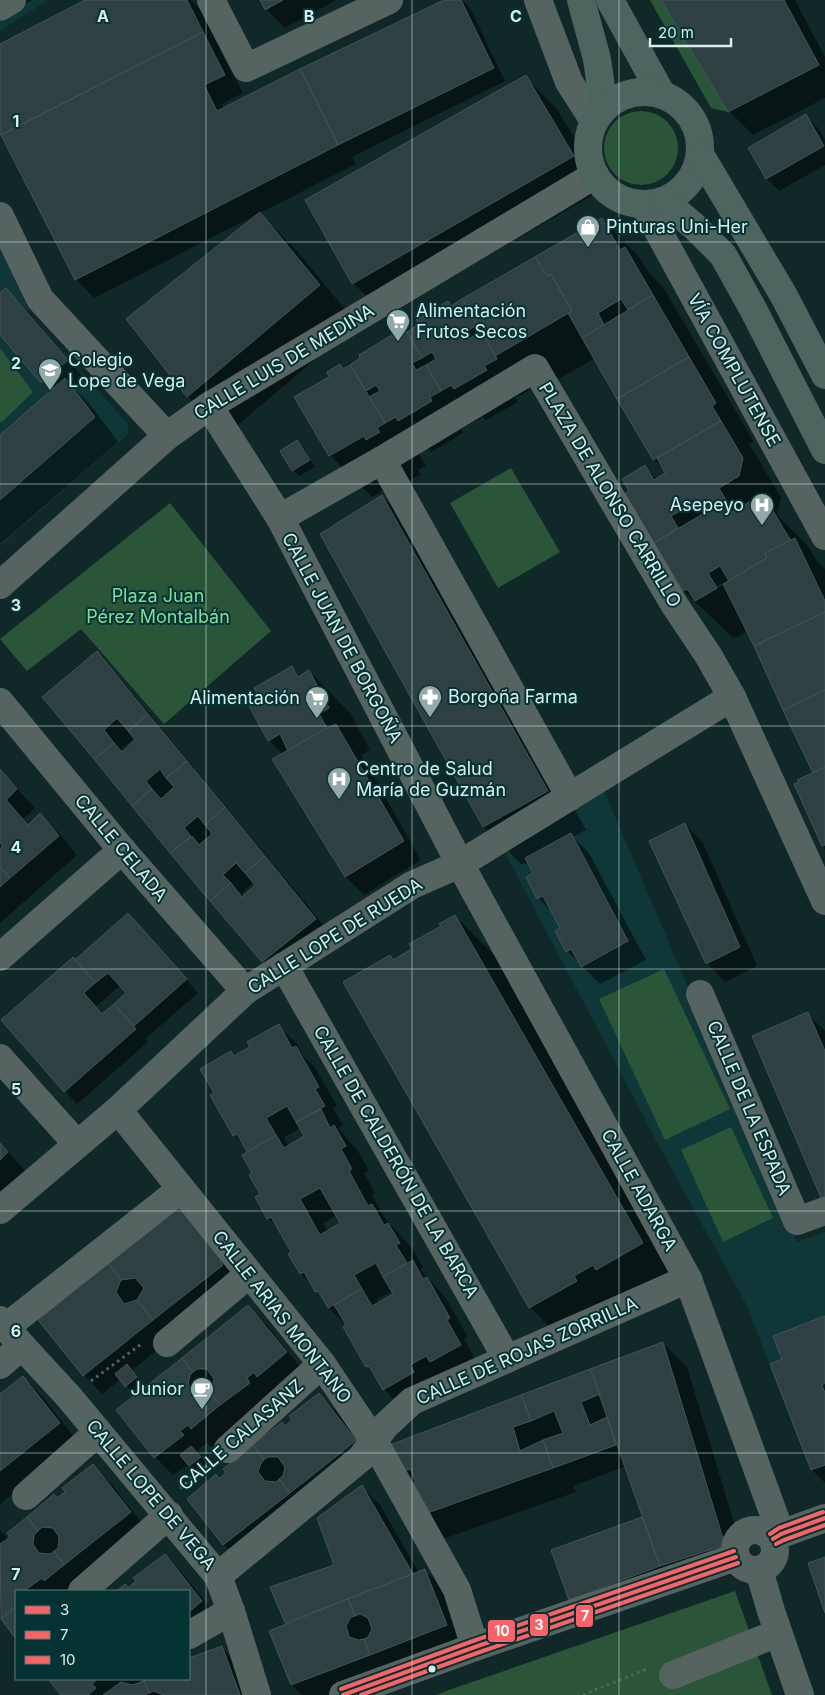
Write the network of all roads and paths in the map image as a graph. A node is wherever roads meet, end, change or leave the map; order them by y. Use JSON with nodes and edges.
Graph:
{"nodes":[{"id":1,"x":12,"y":0,"type":"edge"},
{"id":2,"x":211,"y":0,"type":"edge"},
{"id":3,"x":389,"y":0,"type":"edge"},
{"id":4,"x":538,"y":0,"type":"edge"},
{"id":5,"x":581,"y":0,"type":"edge"},
{"id":6,"x":610,"y":0,"type":"edge"},
{"id":7,"x":0,"y":7,"type":"edge"},
{"id":8,"x":661,"y":93,"type":"junction"},
{"id":9,"x":599,"y":114,"type":"junction"},
{"id":10,"x":701,"y":156,"type":"junction"},
{"id":11,"x":595,"y":175,"type":"junction"},
{"id":12,"x":654,"y":203,"type":"junction"},
{"id":13,"x":0,"y":216,"type":"edge"},
{"id":14,"x":825,"y":374,"type":"edge"},
{"id":15,"x":209,"y":406,"type":"junction"},
{"id":16,"x":167,"y":436,"type":"junction"},
{"id":17,"x":825,"y":450,"type":"edge"},
{"id":18,"x":382,"y":460,"type":"junction"},
{"id":19,"x":280,"y":518,"type":"junction"},
{"id":20,"x":825,"y":536,"type":"edge"},
{"id":21,"x":0,"y":585,"type":"edge"},
{"id":22,"x":732,"y":697,"type":"junction"},
{"id":23,"x":0,"y":702,"type":"edge"},
{"id":24,"x":570,"y":797,"type":"junction"},
{"id":25,"x":122,"y":850,"type":"junction"},
{"id":26,"x":460,"y":864,"type":"junction"},
{"id":27,"x":825,"y":900,"type":"edge"},
{"id":28,"x":0,"y":957,"type":"edge"},
{"id":29,"x":284,"y":966,"type":"junction"},
{"id":30,"x":245,"y":991,"type":"junction"},
{"id":31,"x":700,"y":994,"type":"dead end"},
{"id":32,"x":0,"y":1058,"type":"edge"},
{"id":33,"x":118,"y":1110,"type":"junction"},
{"id":34,"x":77,"y":1144,"type":"junction"},
{"id":35,"x":181,"y":1189,"type":"junction"},
{"id":36,"x":0,"y":1210,"type":"edge"},
{"id":37,"x":825,"y":1211,"type":"edge"},
{"id":38,"x":249,"y":1274,"type":"junction"},
{"id":39,"x":688,"y":1279,"type":"junction"},
{"id":40,"x":9,"y":1331,"type":"edge"},
{"id":41,"x":167,"y":1342,"type":"joint"},
{"id":42,"x":507,"y":1359,"type":"junction"},
{"id":43,"x":322,"y":1364,"type":"junction"},
{"id":44,"x":0,"y":1365,"type":"edge"},
{"id":45,"x":69,"y":1397,"type":"junction"},
{"id":46,"x":98,"y":1432,"type":"junction"},
{"id":47,"x":374,"y":1441,"type":"junction"},
{"id":48,"x":228,"y":1449,"type":"joint"},
{"id":49,"x":26,"y":1496,"type":"dead end"},
{"id":50,"x":164,"y":1510,"type":"junction"},
{"id":51,"x":825,"y":1518,"type":"edge"},
{"id":52,"x":777,"y":1537,"type":"junction"},
{"id":53,"x":736,"y":1557,"type":"junction"},
{"id":54,"x":759,"y":1570,"type":"junction"},
{"id":55,"x":218,"y":1576,"type":"junction"},
{"id":56,"x":83,"y":1590,"type":"edge"},
{"id":57,"x":232,"y":1611,"type":"junction"},
{"id":58,"x":778,"y":1633,"type":"junction"},
{"id":59,"x":190,"y":1634,"type":"edge"},
{"id":60,"x":475,"y":1646,"type":"junction"},
{"id":61,"x":672,"y":1675,"type":"dead end"},
{"id":62,"x":257,"y":1695,"type":"edge"},
{"id":63,"x":343,"y":1695,"type":"edge"},
{"id":64,"x":800,"y":1695,"type":"edge"}],
"edges":[{"from":1,"to":7,"type":"street"},
{"from":2,"to":3,"type":"street"},
{"from":4,"to":9,"type":"street"},
{"from":5,"to":9,"type":"main road"},
{"from":6,"to":8,"type":"main road"},
{"from":8,"to":9,"type":"main road"},
{"from":8,"to":10,"type":"main road"},
{"from":9,"to":11,"type":"main road"},
{"from":10,"to":12,"type":"main road"},
{"from":10,"to":14,"type":"main road"},
{"from":11,"to":12,"type":"main road"},
{"from":11,"to":15,"type":"street","name":"CALLE LUIS DE MEDINA"},
{"from":12,"to":17,"type":"main road"},
{"from":12,"to":20,"type":"street","name":"VÍA COMPLUTENSE"},
{"from":13,"to":16,"type":"street"},
{"from":15,"to":16,"type":"street","name":"CALLE LUIS DE MEDINA"},
{"from":15,"to":19,"type":"street","name":"CALLE JUAN DE BORGOÑA"},
{"from":16,"to":21,"type":"street","name":"CALLE LUIS DE MEDINA"},
{"from":18,"to":19,"type":"street","name":"PLAZA DE ALONSO CARRILLO"},
{"from":18,"to":22,"type":"street","name":"PLAZA DE ALONSO CARRILLO"},
{"from":18,"to":24,"type":"street"},
{"from":19,"to":26,"type":"street","name":"CALLE JUAN DE BORGOÑA"},
{"from":22,"to":24,"type":"street","name":"CALLE LOPE DE RUEDA"},
{"from":22,"to":27,"type":"street"},
{"from":23,"to":25,"type":"street","name":"CALLE CELADA"},
{"from":24,"to":26,"type":"street","name":"CALLE LOPE DE RUEDA"},
{"from":25,"to":28,"type":"street"},
{"from":25,"to":30,"type":"street","name":"CALLE CELADA"},
{"from":26,"to":29,"type":"street","name":"CALLE LOPE DE RUEDA"},
{"from":26,"to":39,"type":"street","name":"CALLE ADARGA"},
{"from":29,"to":30,"type":"street","name":"CALLE LOPE DE RUEDA"},
{"from":29,"to":42,"type":"street","name":"CALLE DE CALDERÓN DE LA BARCA"},
{"from":30,"to":33,"type":"street","name":"CALLE LOPE DE RUEDA"},
{"from":31,"to":37,"type":"street","name":"CALLE DE LA ESPADA"},
{"from":32,"to":34,"type":"street"},
{"from":33,"to":34,"type":"street","name":"CALLE LOPE DE RUEDA"},
{"from":33,"to":35,"type":"street","name":"CALLE ARIAS MONTANO"},
{"from":34,"to":36,"type":"street","name":"CALLE LOPE DE RUEDA"},
{"from":35,"to":38,"type":"street","name":"CALLE ARIAS MONTANO"},
{"from":35,"to":40,"type":"street"},
{"from":38,"to":41,"type":"street"},
{"from":38,"to":43,"type":"street","name":"CALLE ARIAS MONTANO"},
{"from":39,"to":42,"type":"street","name":"CALLE DE ROJAS ZORRILLA"},
{"from":39,"to":52,"type":"street","name":"CALLE ADARGA"},
{"from":40,"to":44,"type":"street"},
{"from":40,"to":45,"type":"street","name":"CALLE LOPE DE VEGA"},
{"from":41,"to":45,"type":"path"},
{"from":42,"to":47,"type":"street","name":"CALLE DE ROJAS ZORRILLA"},
{"from":43,"to":47,"type":"street","name":"CALLE ARIAS MONTANO"},
{"from":43,"to":48,"type":"street","name":"CALLE CALASANZ"},
{"from":45,"to":46,"type":"street","name":"CALLE LOPE DE VEGA"},
{"from":46,"to":49,"type":"street"},
{"from":46,"to":50,"type":"street","name":"CALLE LOPE DE VEGA"},
{"from":47,"to":55,"type":"street","name":"CALLE DE ROJAS ZORRILLA"},
{"from":47,"to":60,"type":"street","name":"CALLE ARIAS MONTANO"},
{"from":48,"to":50,"type":"path","name":"CALLE CALASANZ"},
{"from":50,"to":55,"type":"street","name":"CALLE LOPE DE VEGA"},
{"from":50,"to":56,"type":"street"},
{"from":51,"to":52,"type":"street"},
{"from":52,"to":53,"type":"street"},
{"from":52,"to":54,"type":"street"},
{"from":53,"to":54,"type":"street"},
{"from":53,"to":60,"type":"street"},
{"from":54,"to":58,"type":"street"},
{"from":55,"to":57,"type":"street","name":"CALLE LOPE DE VEGA"},
{"from":57,"to":59,"type":"street"},
{"from":57,"to":62,"type":"street","name":"CALLE LOPE DE VEGA"},
{"from":58,"to":61,"type":"street"},
{"from":58,"to":64,"type":"street"},
{"from":60,"to":63,"type":"street"}]}
